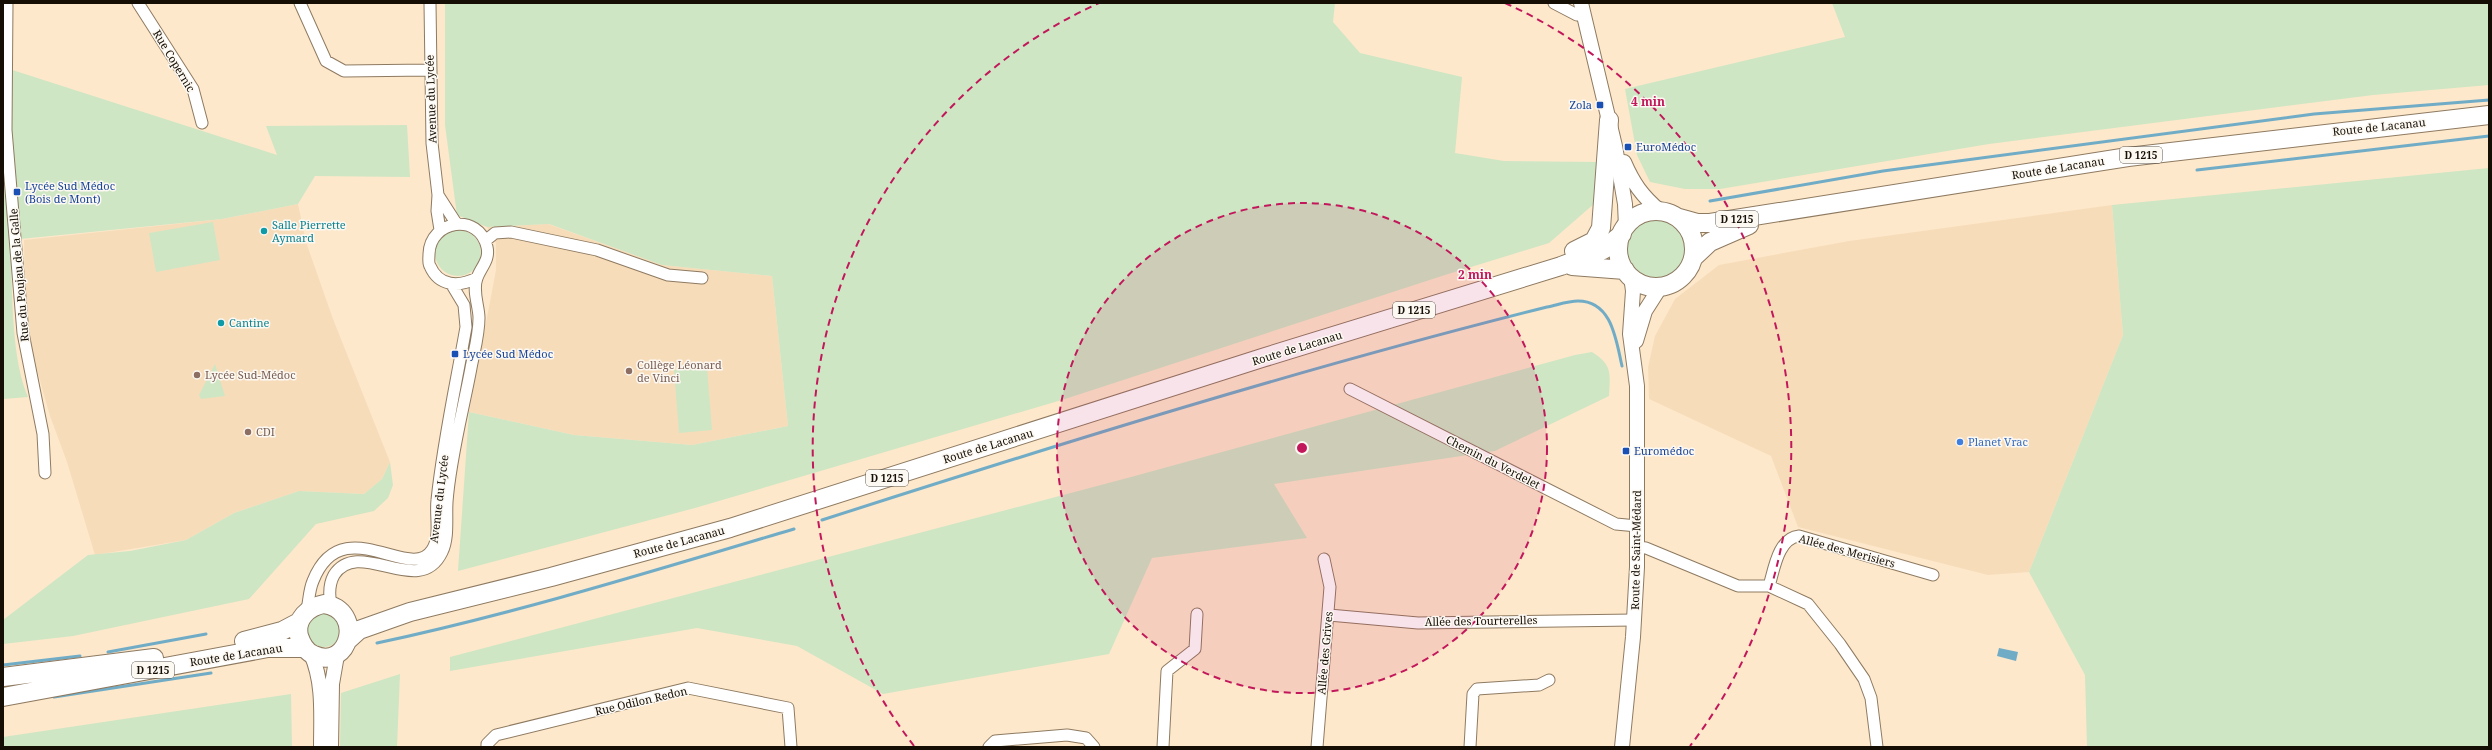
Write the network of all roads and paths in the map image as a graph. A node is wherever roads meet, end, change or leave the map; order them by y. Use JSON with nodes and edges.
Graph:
{"nodes":[{"id":1,"x":7,"y":3,"type":"edge"},
{"id":2,"x":138,"y":3,"type":"edge"},
{"id":3,"x":300,"y":3,"type":"edge"},
{"id":4,"x":430,"y":3,"type":"edge"},
{"id":5,"x":1554,"y":3,"type":"edge"},
{"id":6,"x":1583,"y":9,"type":"edge"},
{"id":7,"x":429,"y":70,"type":"junction"},
{"id":8,"x":2489,"y":115,"type":"edge"},
{"id":9,"x":1609,"y":120,"type":"junction"},
{"id":10,"x":202,"y":123,"type":"dead end"},
{"id":11,"x":1615,"y":146,"type":"junction"},
{"id":12,"x":438,"y":195,"type":"junction"},
{"id":13,"x":1795,"y":210,"type":"junction"},
{"id":14,"x":1660,"y":211,"type":"junction"},
{"id":15,"x":1679,"y":218,"type":"junction"},
{"id":16,"x":456,"y":223,"type":"junction"},
{"id":17,"x":440,"y":230,"type":"junction"},
{"id":18,"x":1624,"y":230,"type":"junction"},
{"id":19,"x":485,"y":241,"type":"junction"},
{"id":20,"x":1693,"y":258,"type":"junction"},
{"id":21,"x":1562,"y":266,"type":"junction"},
{"id":22,"x":1628,"y":273,"type":"junction"},
{"id":23,"x":477,"y":278,"type":"junction"},
{"id":24,"x":702,"y":278,"type":"dead end"},
{"id":25,"x":452,"y":285,"type":"junction"},
{"id":26,"x":1661,"y":286,"type":"junction"},
{"id":27,"x":1469,"y":293,"type":"junction"},
{"id":28,"x":1634,"y":353,"type":"junction"},
{"id":29,"x":1350,"y":389,"type":"dead end"},
{"id":30,"x":45,"y":473,"type":"dead end"},
{"id":31,"x":1637,"y":526,"type":"junction"},
{"id":32,"x":1637,"y":547,"type":"junction"},
{"id":33,"x":1324,"y":559,"type":"dead end"},
{"id":34,"x":1933,"y":575,"type":"dead end"},
{"id":35,"x":1768,"y":586,"type":"junction"},
{"id":36,"x":338,"y":610,"type":"junction"},
{"id":37,"x":410,"y":612,"type":"junction"},
{"id":38,"x":1197,"y":614,"type":"dead end"},
{"id":39,"x":1328,"y":615,"type":"junction"},
{"id":40,"x":303,"y":616,"type":"junction"},
{"id":41,"x":1634,"y":620,"type":"junction"},
{"id":42,"x":348,"y":640,"type":"junction"},
{"id":43,"x":308,"y":651,"type":"junction"},
{"id":44,"x":337,"y":655,"type":"junction"},
{"id":45,"x":3,"y":677,"type":"edge"},
{"id":46,"x":1549,"y":680,"type":"dead end"},
{"id":47,"x":3,"y":697,"type":"edge"},
{"id":48,"x":321,"y":747,"type":"edge"},
{"id":49,"x":331,"y":747,"type":"edge"},
{"id":50,"x":487,"y":747,"type":"edge"},
{"id":51,"x":791,"y":747,"type":"edge"},
{"id":52,"x":989,"y":747,"type":"edge"},
{"id":53,"x":1094,"y":747,"type":"edge"},
{"id":54,"x":1163,"y":747,"type":"edge"},
{"id":55,"x":1317,"y":747,"type":"edge"},
{"id":56,"x":1470,"y":747,"type":"edge"},
{"id":57,"x":1622,"y":747,"type":"edge"},
{"id":58,"x":1877,"y":747,"type":"edge"}],
"edges":[{"from":1,"to":30,"type":"street","name":"Rue du Poujau de la Galle"},
{"from":2,"to":10,"type":"street","name":"Rue Copernic"},
{"from":3,"to":7,"type":"street"},
{"from":4,"to":7,"type":"street","name":"Avenue du Lycée"},
{"from":5,"to":6,"type":"street"},
{"from":6,"to":9,"type":"street"},
{"from":7,"to":12,"type":"street","name":"Avenue du Lycée"},
{"from":8,"to":13,"type":"main road","name":"Route de Lacanau","number":"D 1215"},
{"from":9,"to":11,"type":"street"},
{"from":9,"to":27,"type":"main road"},
{"from":11,"to":14,"type":"street"},
{"from":11,"to":18,"type":"street"},
{"from":12,"to":16,"type":"street","name":"Avenue du Lycée"},
{"from":12,"to":17,"type":"street","name":"Avenue du Lycée"},
{"from":13,"to":15,"type":"main road","name":"Route de Lacanau","number":"D 1215"},
{"from":13,"to":20,"type":"main road","name":"Route de Lacanau","number":"D 1215"},
{"from":14,"to":15,"type":"main road","name":"Route de Lacanau"},
{"from":14,"to":18,"type":"main road","name":"Route de Lacanau"},
{"from":15,"to":20,"type":"main road"},
{"from":16,"to":17,"type":"street"},
{"from":16,"to":19,"type":"street"},
{"from":17,"to":25,"type":"street"},
{"from":18,"to":21,"type":"main road","name":"Route de Lacanau","number":"D 1215"},
{"from":18,"to":22,"type":"main road"},
{"from":19,"to":23,"type":"street"},
{"from":19,"to":24,"type":"street"},
{"from":20,"to":26,"type":"main road","name":"Route de Lacanau"},
{"from":21,"to":22,"type":"main road","name":"Route de Lacanau","number":"D 1215"},
{"from":21,"to":27,"type":"main road","name":"Route de Lacanau","number":"D 1215"},
{"from":22,"to":26,"type":"main road","name":"Route de Lacanau"},
{"from":22,"to":28,"type":"street","name":"Route de Saint-Médard"},
{"from":23,"to":25,"type":"street"},
{"from":23,"to":36,"type":"street","name":"Avenue du Lycée"},
{"from":25,"to":40,"type":"street","name":"Avenue du Lycée"},
{"from":26,"to":28,"type":"street","name":"Route de Saint-Médard"},
{"from":27,"to":37,"type":"main road","name":"Route de Lacanau","number":"D 1215"},
{"from":28,"to":31,"type":"street","name":"Route de Saint-Médard"},
{"from":29,"to":31,"type":"street","name":"Chemin du Verdelet"},
{"from":31,"to":32,"type":"street","name":"Route de Saint-Médard"},
{"from":32,"to":35,"type":"street"},
{"from":32,"to":41,"type":"street","name":"Route de Saint-Médard"},
{"from":33,"to":39,"type":"street","name":"Allée des Grives"},
{"from":34,"to":35,"type":"street","name":"Allée des Merisiers"},
{"from":35,"to":58,"type":"street"},
{"from":36,"to":37,"type":"main road","name":"Route de Lacanau","number":"D 1215"},
{"from":36,"to":40,"type":"main road"},
{"from":36,"to":42,"type":"main road"},
{"from":37,"to":42,"type":"main road","name":"Route de Lacanau","number":"D 1215"},
{"from":38,"to":54,"type":"street"},
{"from":39,"to":41,"type":"street","name":"Allée des Tourterelles"},
{"from":39,"to":55,"type":"street","name":"Allée des Grives"},
{"from":40,"to":43,"type":"main road"},
{"from":40,"to":45,"type":"main road","name":"Route de Lacanau","number":"D 1215"},
{"from":41,"to":57,"type":"street","name":"Route de Saint-Médard"},
{"from":42,"to":44,"type":"main road"},
{"from":43,"to":44,"type":"main road"},
{"from":43,"to":47,"type":"main road","name":"Route de Lacanau","number":"D 1215"},
{"from":43,"to":48,"type":"street"},
{"from":44,"to":49,"type":"street"},
{"from":46,"to":56,"type":"street"},
{"from":50,"to":51,"type":"street","name":"Rue Odilon Redon"},
{"from":52,"to":53,"type":"street"}]}
